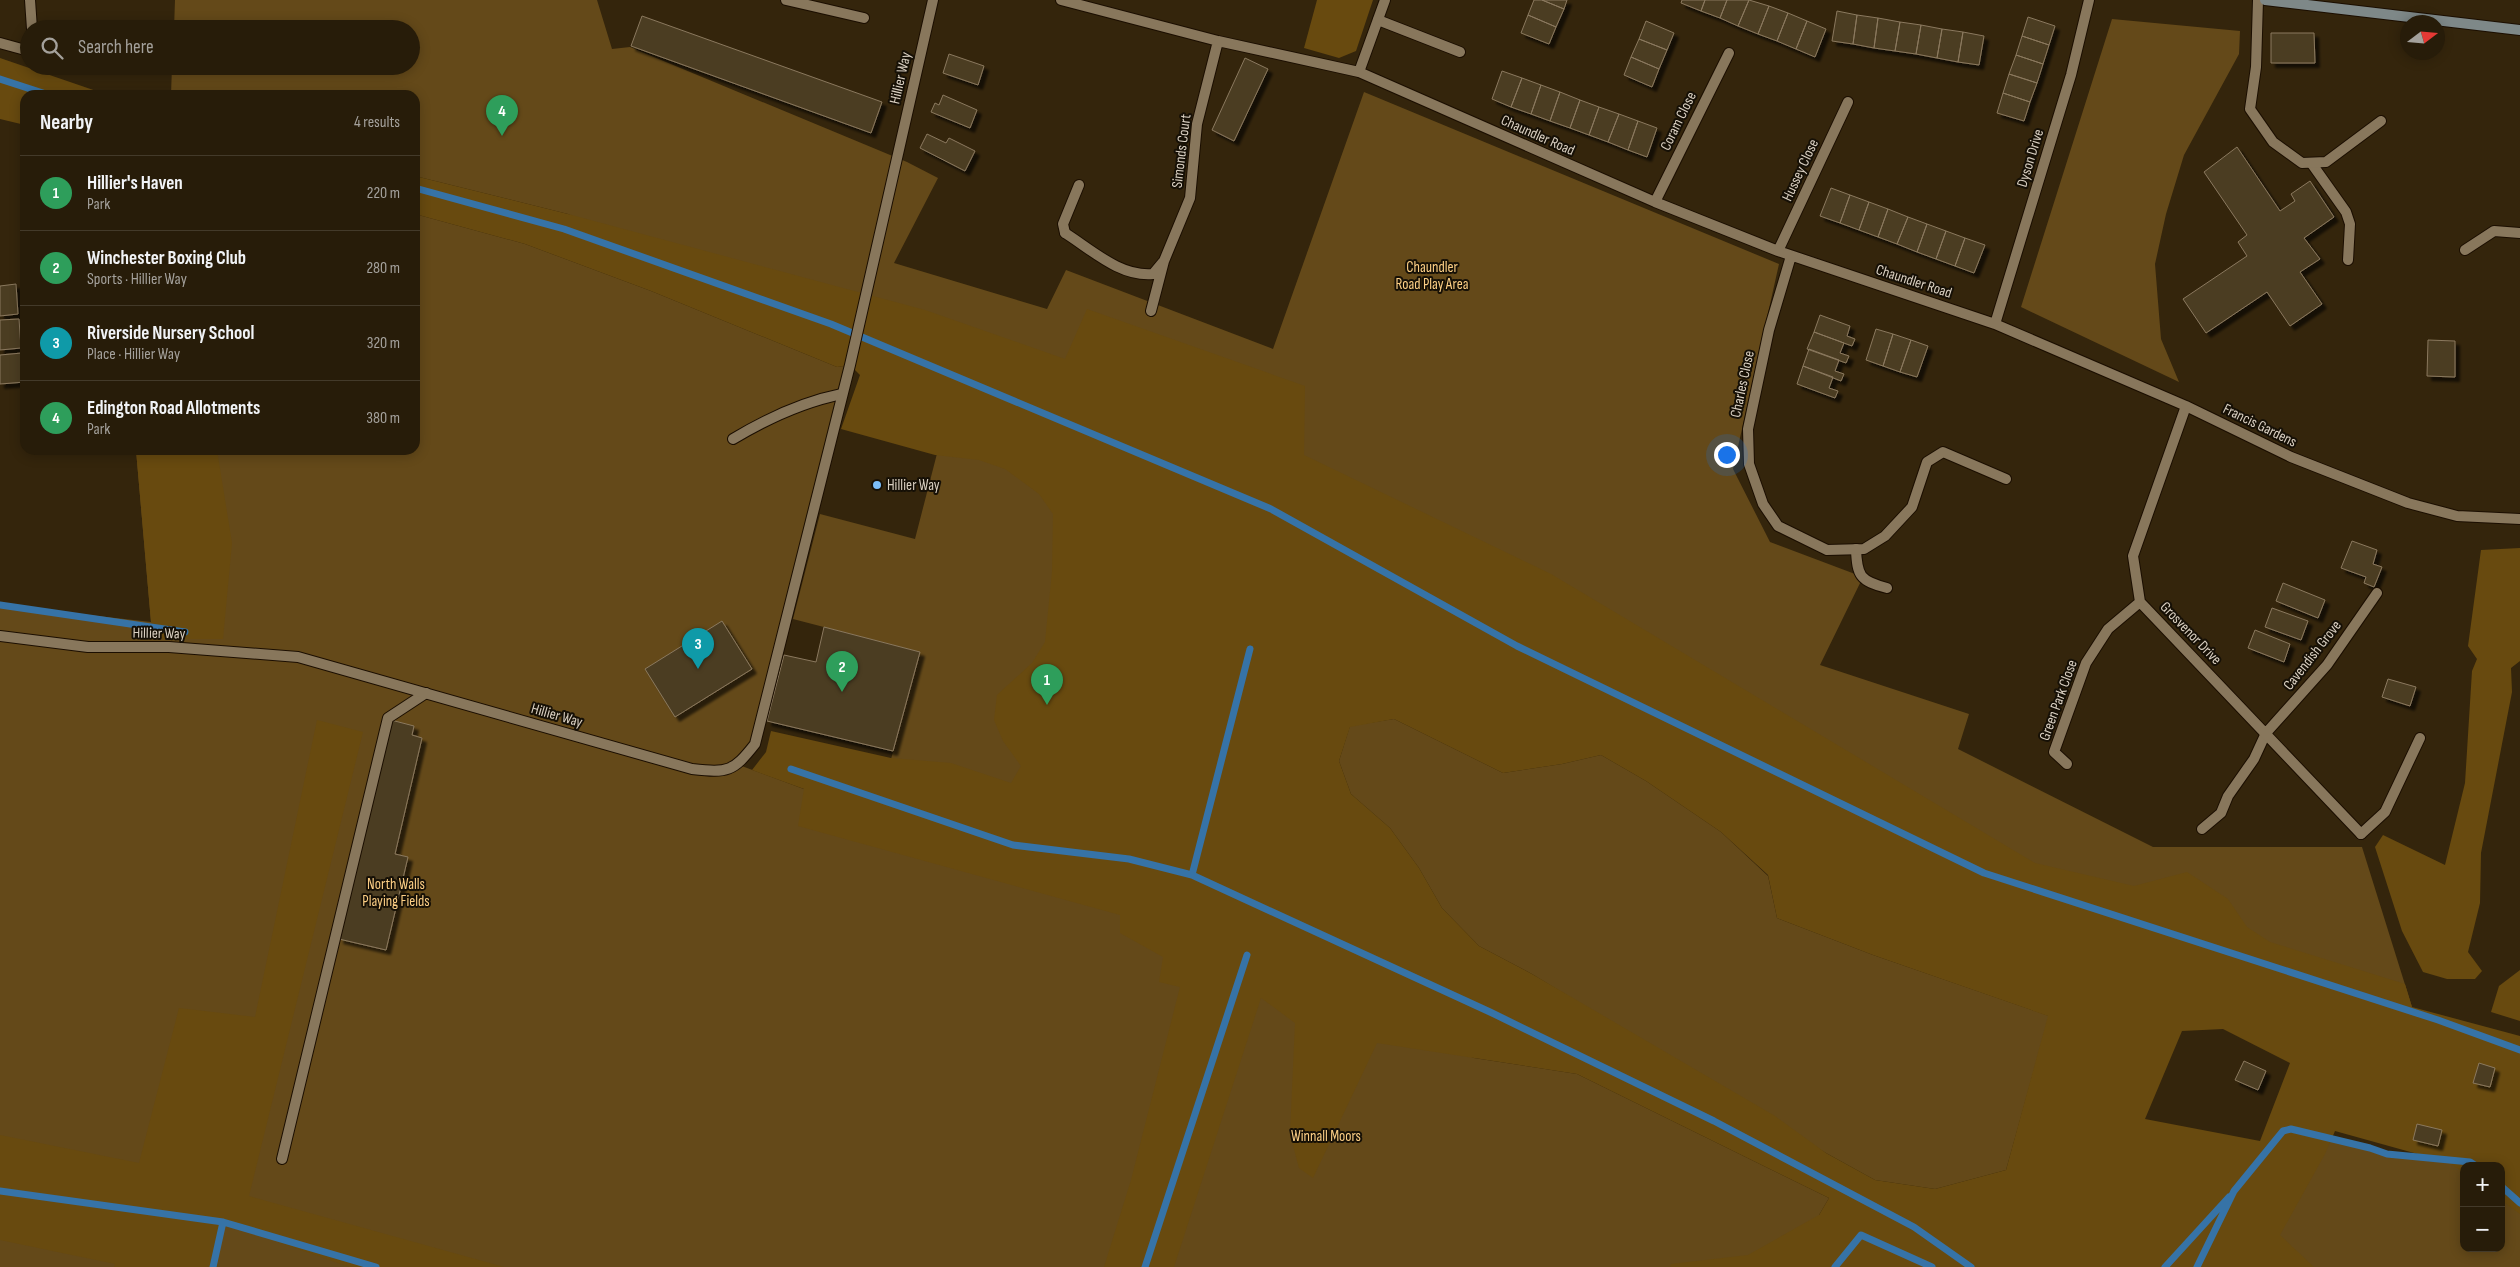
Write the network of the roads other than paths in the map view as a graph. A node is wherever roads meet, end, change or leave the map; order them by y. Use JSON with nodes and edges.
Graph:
{"nodes":[{"id":1,"x":30,"y":0,"type":"edge"},
{"id":2,"x":786,"y":0,"type":"edge"},
{"id":3,"x":933,"y":0,"type":"edge"},
{"id":4,"x":1061,"y":0,"type":"edge"},
{"id":5,"x":1385,"y":0,"type":"edge"},
{"id":6,"x":2089,"y":0,"type":"edge"},
{"id":7,"x":2258,"y":0,"type":"edge"},
{"id":8,"x":2264,"y":0,"type":"edge"},
{"id":9,"x":864,"y":18,"type":"dead end"},
{"id":10,"x":32,"y":20,"type":"edge"},
{"id":11,"x":1378,"y":20,"type":"junction"},
{"id":12,"x":2520,"y":30,"type":"edge"},
{"id":13,"x":1218,"y":41,"type":"junction"},
{"id":14,"x":0,"y":43,"type":"edge"},
{"id":15,"x":20,"y":49,"type":"edge"},
{"id":16,"x":1460,"y":52,"type":"dead end"},
{"id":17,"x":1729,"y":53,"type":"dead end"},
{"id":18,"x":1359,"y":72,"type":"junction"},
{"id":19,"x":1848,"y":102,"type":"dead end"},
{"id":20,"x":2381,"y":121,"type":"dead end"},
{"id":21,"x":2312,"y":164,"type":"junction"},
{"id":22,"x":1079,"y":184,"type":"dead end"},
{"id":23,"x":1655,"y":202,"type":"junction"},
{"id":24,"x":2520,"y":233,"type":"edge"},
{"id":25,"x":2465,"y":250,"type":"dead end"},
{"id":26,"x":1778,"y":251,"type":"junction"},
{"id":27,"x":1791,"y":256,"type":"junction"},
{"id":28,"x":2348,"y":260,"type":"dead end"},
{"id":29,"x":1164,"y":261,"type":"junction"},
{"id":30,"x":1152,"y":311,"type":"dead end"},
{"id":31,"x":1995,"y":324,"type":"junction"},
{"id":32,"x":842,"y":394,"type":"junction"},
{"id":33,"x":2186,"y":406,"type":"junction"},
{"id":34,"x":733,"y":439,"type":"dead end"},
{"id":35,"x":2006,"y":478,"type":"dead end"},
{"id":36,"x":2520,"y":519,"type":"edge"},
{"id":37,"x":1856,"y":549,"type":"junction"},
{"id":38,"x":1887,"y":588,"type":"dead end"},
{"id":39,"x":2377,"y":593,"type":"dead end"},
{"id":40,"x":2140,"y":602,"type":"junction"},
{"id":41,"x":0,"y":636,"type":"edge"},
{"id":42,"x":426,"y":693,"type":"junction"},
{"id":43,"x":2266,"y":733,"type":"junction"},
{"id":44,"x":2420,"y":738,"type":"dead end"},
{"id":45,"x":2067,"y":764,"type":"dead end"},
{"id":46,"x":2202,"y":829,"type":"dead end"},
{"id":47,"x":282,"y":1159,"type":"dead end"}],
"edges":[{"from":1,"to":10,"type":"street"},
{"from":2,"to":9,"type":"street"},
{"from":3,"to":32,"type":"street","name":"Hillier Way"},
{"from":4,"to":13,"type":"street","name":"Chaundler Road"},
{"from":5,"to":11,"type":"street"},
{"from":6,"to":31,"type":"street","name":"Dyson Drive"},
{"from":7,"to":21,"type":"street"},
{"from":8,"to":12,"type":"main road"},
{"from":11,"to":16,"type":"street"},
{"from":11,"to":18,"type":"street"},
{"from":13,"to":18,"type":"street","name":"Chaundler Road"},
{"from":13,"to":29,"type":"street","name":"Simonds Court"},
{"from":14,"to":15,"type":"street"},
{"from":17,"to":23,"type":"street","name":"Coram Close"},
{"from":18,"to":23,"type":"street","name":"Chaundler Road"},
{"from":19,"to":26,"type":"street","name":"Hussey Close"},
{"from":20,"to":21,"type":"street"},
{"from":21,"to":28,"type":"street"},
{"from":22,"to":29,"type":"street"},
{"from":23,"to":26,"type":"street","name":"Chaundler Road"},
{"from":24,"to":25,"type":"street"},
{"from":26,"to":27,"type":"street","name":"Chaundler Road"},
{"from":27,"to":31,"type":"street","name":"Chaundler Road"},
{"from":27,"to":37,"type":"street","name":"Charles Close"},
{"from":29,"to":30,"type":"street","name":"Simonds Court"},
{"from":31,"to":33,"type":"street","name":"Francis Gardens"},
{"from":32,"to":34,"type":"street"},
{"from":32,"to":42,"type":"street","name":"Hillier Way"},
{"from":33,"to":36,"type":"street","name":"Francis Gardens"},
{"from":33,"to":40,"type":"street","name":"Grosvenor Drive"},
{"from":35,"to":37,"type":"street","name":"Charles Close"},
{"from":37,"to":38,"type":"street"},
{"from":39,"to":43,"type":"street","name":"Cavendish Grove"},
{"from":40,"to":43,"type":"street","name":"Grosvenor Drive"},
{"from":40,"to":45,"type":"street","name":"Green Park Close"},
{"from":41,"to":42,"type":"street","name":"Hillier Way"},
{"from":42,"to":47,"type":"street"},
{"from":43,"to":44,"type":"street","name":"Grosvenor Drive"},
{"from":43,"to":46,"type":"street","name":"Cavendish Grove"}]}
